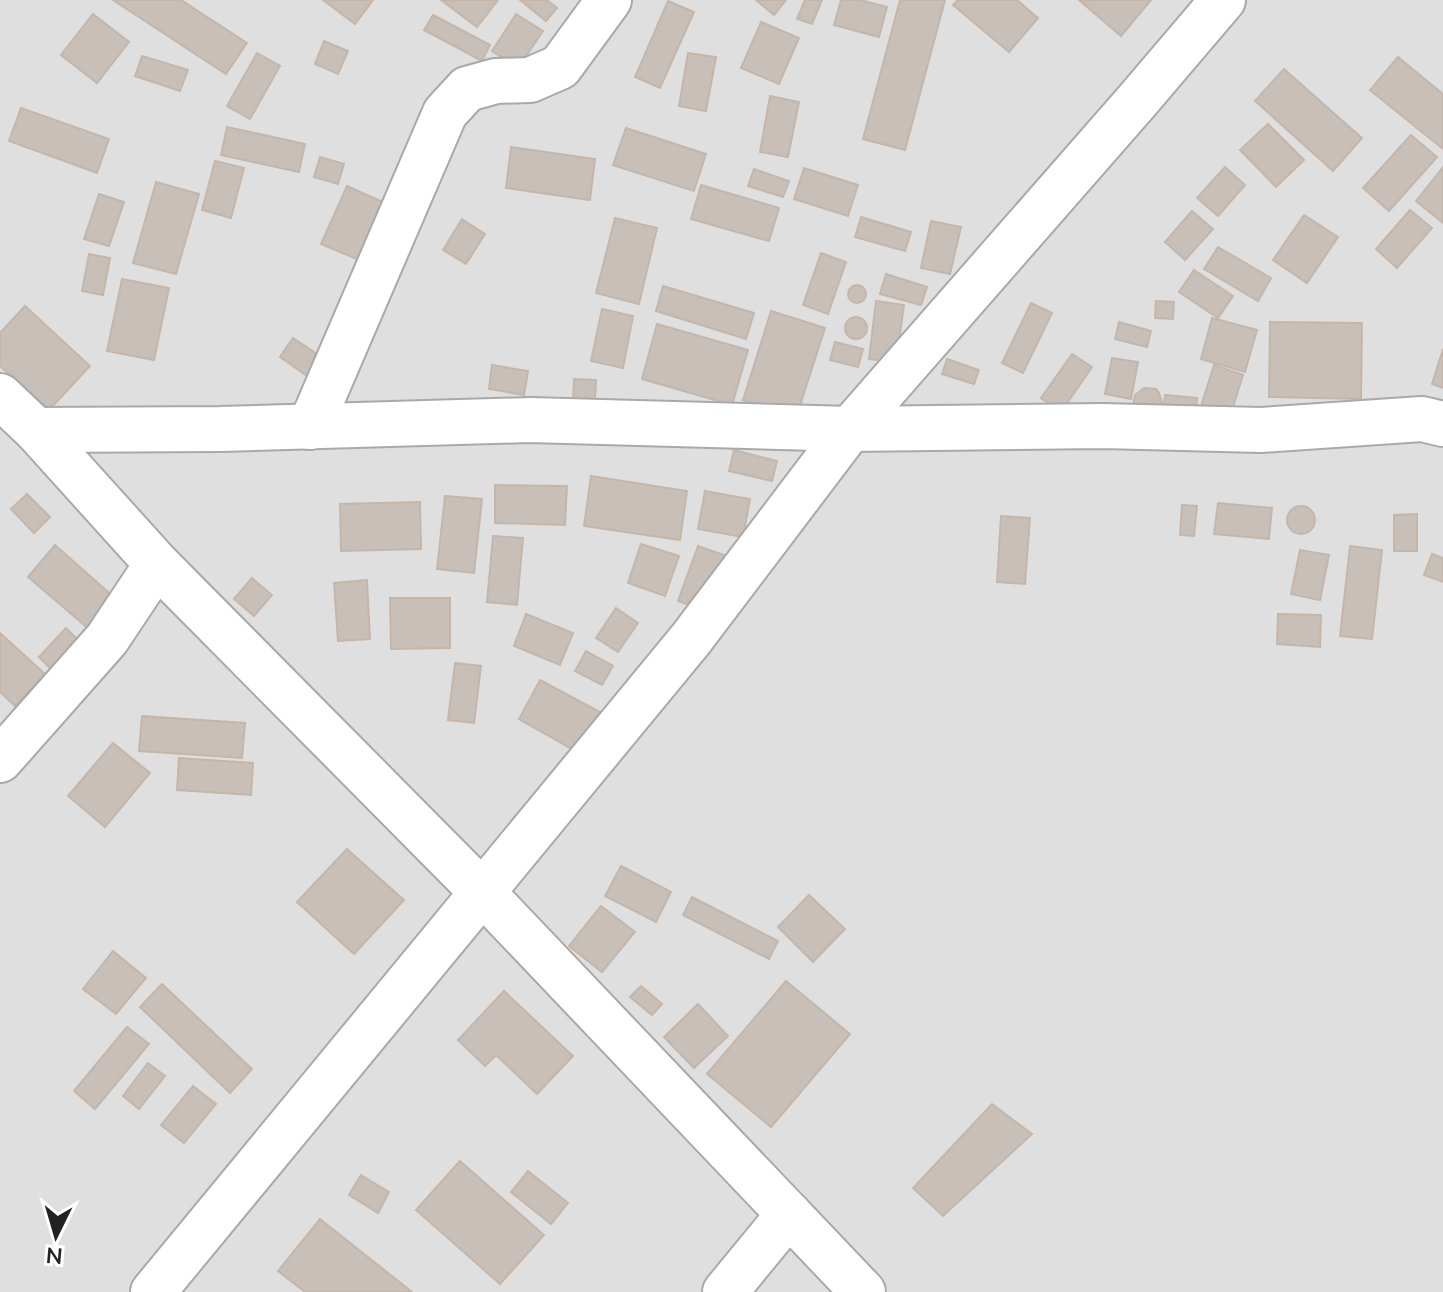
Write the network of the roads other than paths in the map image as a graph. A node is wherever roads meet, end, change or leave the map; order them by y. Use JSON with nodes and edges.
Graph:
{"nodes":[{"id":1,"x":609,"y":0,"type":"edge"},
{"id":2,"x":1223,"y":0,"type":"edge"},
{"id":3,"x":0,"y":396,"type":"edge"},
{"id":4,"x":1443,"y":424,"type":"edge"},
{"id":5,"x":310,"y":427,"type":"junction"},
{"id":6,"x":850,"y":429,"type":"junction"},
{"id":7,"x":36,"y":430,"type":"junction"},
{"id":8,"x":157,"y":564,"type":"junction"},
{"id":9,"x":0,"y":760,"type":"edge"},
{"id":10,"x":484,"y":894,"type":"junction"},
{"id":11,"x":789,"y":1214,"type":"junction"},
{"id":12,"x":153,"y":1292,"type":"edge"},
{"id":13,"x":725,"y":1292,"type":"edge"},
{"id":14,"x":863,"y":1292,"type":"edge"}],
"edges":[{"from":1,"to":5,"type":"street"},
{"from":2,"to":6,"type":"street"},
{"from":3,"to":7,"type":"street"},
{"from":4,"to":6,"type":"street"},
{"from":5,"to":6,"type":"street"},
{"from":5,"to":7,"type":"street"},
{"from":6,"to":10,"type":"street"},
{"from":7,"to":8,"type":"street"},
{"from":8,"to":9,"type":"street"},
{"from":8,"to":10,"type":"street"},
{"from":10,"to":11,"type":"street"},
{"from":10,"to":12,"type":"street"},
{"from":11,"to":13,"type":"street"},
{"from":11,"to":14,"type":"street"}]}
